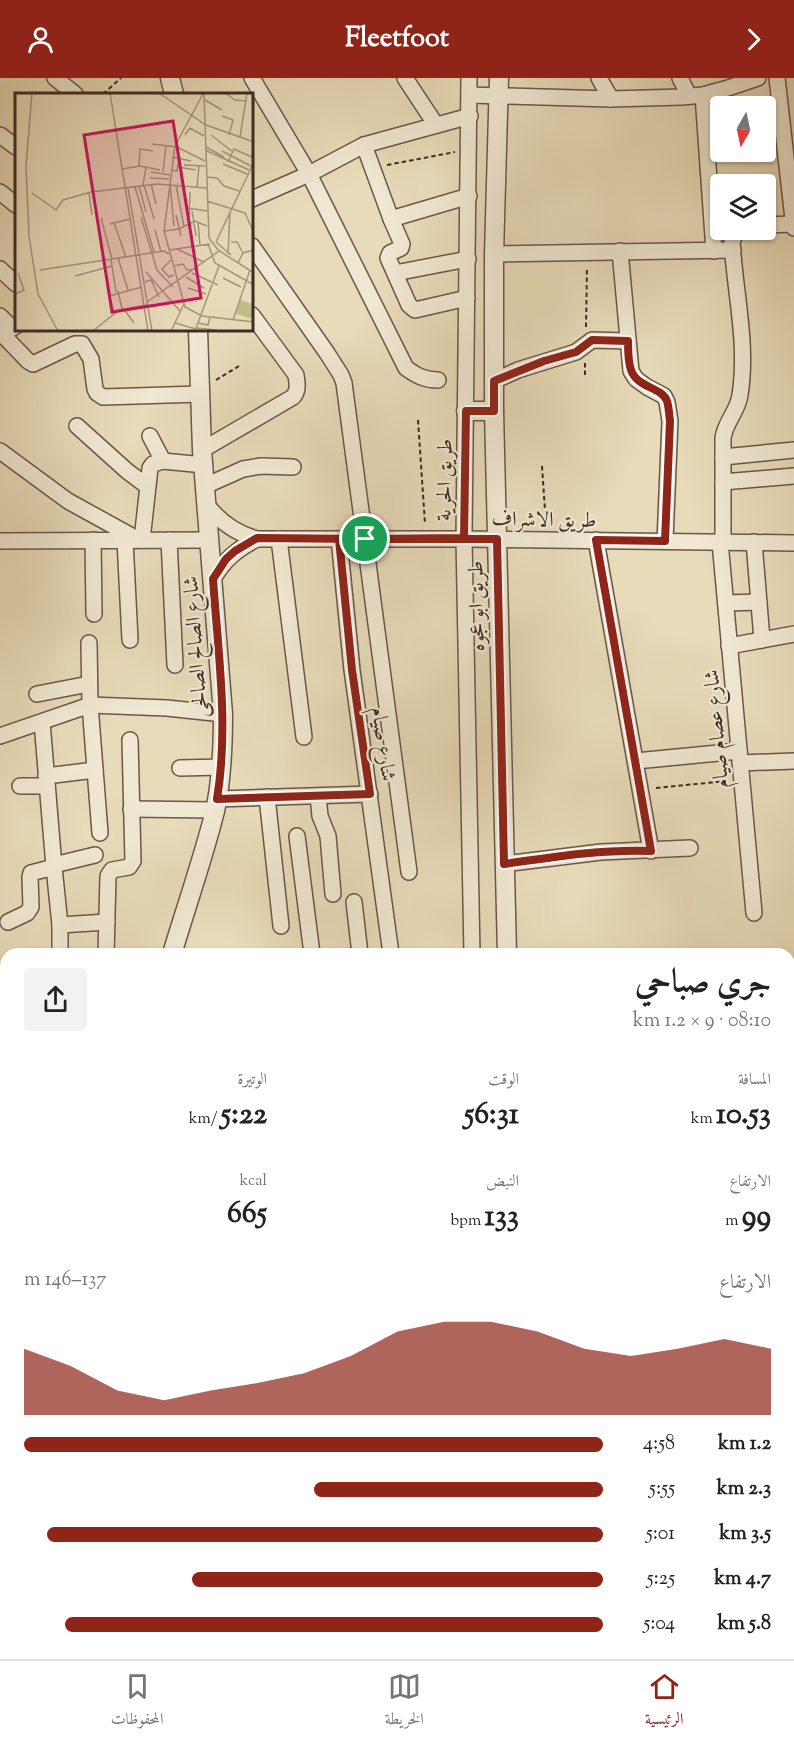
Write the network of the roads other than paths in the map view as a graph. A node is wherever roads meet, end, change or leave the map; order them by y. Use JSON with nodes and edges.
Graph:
{"nodes":[{"id":1,"x":55,"y":78,"type":"edge"},
{"id":2,"x":170,"y":78,"type":"edge"},
{"id":3,"x":252,"y":78,"type":"edge"},
{"id":4,"x":405,"y":78,"type":"edge"},
{"id":5,"x":469,"y":78,"type":"edge"},
{"id":6,"x":599,"y":78,"type":"edge"},
{"id":7,"x":680,"y":78,"type":"edge"},
{"id":8,"x":758,"y":78,"type":"edge"},
{"id":9,"x":777,"y":78,"type":"edge"},
{"id":10,"x":498,"y":87,"type":"edge"},
{"id":11,"x":74,"y":93,"type":"edge"},
{"id":12,"x":174,"y":93,"type":"edge"},
{"id":13,"x":469,"y":95,"type":"junction"},
{"id":14,"x":696,"y":96,"type":"junction"},
{"id":15,"x":611,"y":99,"type":"junction"},
{"id":16,"x":470,"y":116,"type":"junction"},
{"id":17,"x":436,"y":125,"type":"junction"},
{"id":18,"x":0,"y":135,"type":"edge"},
{"id":19,"x":364,"y":145,"type":"junction"},
{"id":20,"x":15,"y":146,"type":"edge"},
{"id":21,"x":309,"y":174,"type":"junction"},
{"id":22,"x":0,"y":192,"type":"edge"},
{"id":23,"x":469,"y":196,"type":"junction"},
{"id":24,"x":254,"y":198,"type":"edge"},
{"id":25,"x":15,"y":204,"type":"edge"},
{"id":26,"x":391,"y":219,"type":"junction"},
{"id":27,"x":794,"y":224,"type":"edge"},
{"id":28,"x":776,"y":225,"type":"edge"},
{"id":29,"x":794,"y":228,"type":"edge"},
{"id":30,"x":733,"y":240,"type":"edge"},
{"id":31,"x":254,"y":249,"type":"edge"},
{"id":32,"x":714,"y":250,"type":"junction"},
{"id":33,"x":733,"y":250,"type":"junction"},
{"id":34,"x":620,"y":251,"type":"junction"},
{"id":35,"x":494,"y":254,"type":"junction"},
{"id":36,"x":468,"y":259,"type":"junction"},
{"id":37,"x":392,"y":266,"type":"junction"},
{"id":38,"x":0,"y":269,"type":"edge"},
{"id":39,"x":15,"y":283,"type":"edge"},
{"id":40,"x":467,"y":298,"type":"junction"},
{"id":41,"x":0,"y":316,"type":"edge"},
{"id":42,"x":254,"y":318,"type":"edge"},
{"id":43,"x":8,"y":331,"type":"edge"},
{"id":44,"x":198,"y":332,"type":"edge"},
{"id":45,"x":628,"y":341,"type":"junction"},
{"id":46,"x":438,"y":380,"type":"dead end"},
{"id":47,"x":494,"y":381,"type":"junction"},
{"id":48,"x":200,"y":392,"type":"junction"},
{"id":49,"x":466,"y":411,"type":"junction"},
{"id":50,"x":494,"y":411,"type":"junction"},
{"id":51,"x":77,"y":426,"type":"dead end"},
{"id":52,"x":150,"y":436,"type":"dead end"},
{"id":53,"x":794,"y":450,"type":"edge"},
{"id":54,"x":0,"y":451,"type":"edge"},
{"id":55,"x":723,"y":457,"type":"junction"},
{"id":56,"x":203,"y":458,"type":"junction"},
{"id":57,"x":163,"y":461,"type":"junction"},
{"id":58,"x":293,"y":467,"type":"dead end"},
{"id":59,"x":794,"y":476,"type":"edge"},
{"id":60,"x":723,"y":482,"type":"junction"},
{"id":61,"x":147,"y":486,"type":"junction"},
{"id":62,"x":206,"y":496,"type":"junction"},
{"id":63,"x":257,"y":538,"type":"junction"},
{"id":64,"x":279,"y":538,"type":"junction"},
{"id":65,"x":464,"y":538,"type":"junction"},
{"id":66,"x":339,"y":539,"type":"junction"},
{"id":67,"x":365,"y":539,"type":"junction"},
{"id":68,"x":497,"y":539,"type":"junction"},
{"id":69,"x":93,"y":540,"type":"junction"},
{"id":70,"x":135,"y":540,"type":"junction"},
{"id":71,"x":169,"y":540,"type":"junction"},
{"id":72,"x":210,"y":540,"type":"junction"},
{"id":73,"x":596,"y":540,"type":"junction"},
{"id":74,"x":0,"y":541,"type":"edge"},
{"id":75,"x":665,"y":541,"type":"junction"},
{"id":76,"x":722,"y":542,"type":"junction"},
{"id":77,"x":754,"y":542,"type":"junction"},
{"id":78,"x":794,"y":543,"type":"edge"},
{"id":79,"x":213,"y":579,"type":"junction"},
{"id":80,"x":759,"y":602,"type":"junction"},
{"id":81,"x":726,"y":603,"type":"junction"},
{"id":82,"x":94,"y":614,"type":"dead end"},
{"id":83,"x":794,"y":634,"type":"edge"},
{"id":84,"x":130,"y":640,"type":"dead end"},
{"id":85,"x":762,"y":640,"type":"junction"},
{"id":86,"x":89,"y":643,"type":"dead end"},
{"id":87,"x":729,"y":646,"type":"junction"},
{"id":88,"x":175,"y":665,"type":"dead end"},
{"id":89,"x":89,"y":684,"type":"junction"},
{"id":90,"x":37,"y":694,"type":"dead end"},
{"id":91,"x":90,"y":705,"type":"junction"},
{"id":92,"x":223,"y":714,"type":"junction"},
{"id":93,"x":42,"y":722,"type":"junction"},
{"id":94,"x":0,"y":736,"type":"edge"},
{"id":95,"x":304,"y":737,"type":"dead end"},
{"id":96,"x":130,"y":740,"type":"dead end"},
{"id":97,"x":740,"y":757,"type":"junction"},
{"id":98,"x":636,"y":761,"type":"junction"},
{"id":99,"x":794,"y":761,"type":"edge"},
{"id":100,"x":221,"y":767,"type":"junction"},
{"id":101,"x":180,"y":768,"type":"dead end"},
{"id":102,"x":95,"y":771,"type":"junction"},
{"id":103,"x":46,"y":781,"type":"junction"},
{"id":104,"x":20,"y":786,"type":"dead end"},
{"id":105,"x":370,"y":794,"type":"junction"},
{"id":106,"x":318,"y":795,"type":"junction"},
{"id":107,"x":267,"y":797,"type":"junction"},
{"id":108,"x":216,"y":804,"type":"junction"},
{"id":109,"x":131,"y":809,"type":"junction"},
{"id":110,"x":100,"y":833,"type":"dead end"},
{"id":111,"x":297,"y":836,"type":"dead end"},
{"id":112,"x":690,"y":848,"type":"dead end"},
{"id":113,"x":651,"y":851,"type":"junction"},
{"id":114,"x":95,"y":855,"type":"dead end"},
{"id":115,"x":504,"y":864,"type":"junction"},
{"id":116,"x":54,"y":866,"type":"junction"},
{"id":117,"x":409,"y":872,"type":"dead end"},
{"id":118,"x":333,"y":894,"type":"dead end"},
{"id":119,"x":354,"y":902,"type":"dead end"},
{"id":120,"x":754,"y":913,"type":"dead end"},
{"id":121,"x":8,"y":922,"type":"dead end"},
{"id":122,"x":107,"y":922,"type":"junction"},
{"id":123,"x":60,"y":925,"type":"junction"},
{"id":124,"x":281,"y":926,"type":"dead end"},
{"id":125,"x":60,"y":948,"type":"edge"},
{"id":126,"x":106,"y":948,"type":"edge"},
{"id":127,"x":174,"y":948,"type":"edge"},
{"id":128,"x":311,"y":948,"type":"edge"},
{"id":129,"x":359,"y":948,"type":"edge"},
{"id":130,"x":390,"y":948,"type":"edge"},
{"id":131,"x":472,"y":948,"type":"edge"},
{"id":132,"x":507,"y":948,"type":"edge"}],
"edges":[{"from":1,"to":11,"type":"street"},
{"from":2,"to":12,"type":"street"},
{"from":3,"to":21,"type":"street"},
{"from":4,"to":17,"type":"street"},
{"from":5,"to":13,"type":"street","name":"طريق الحرية"},
{"from":6,"to":15,"type":"street"},
{"from":7,"to":14,"type":"street"},
{"from":8,"to":14,"type":"street"},
{"from":9,"to":27,"type":"street"},
{"from":10,"to":13,"type":"street"},
{"from":10,"to":15,"type":"street"},
{"from":10,"to":35,"type":"street","name":"طريق ابو عجوه"},
{"from":13,"to":16,"type":"street","name":"طريق الحرية"},
{"from":14,"to":15,"type":"street"},
{"from":14,"to":32,"type":"street"},
{"from":16,"to":17,"type":"street"},
{"from":16,"to":23,"type":"street","name":"طريق الحرية"},
{"from":17,"to":19,"type":"street"},
{"from":18,"to":20,"type":"street"},
{"from":19,"to":21,"type":"street"},
{"from":19,"to":26,"type":"street"},
{"from":21,"to":24,"type":"street"},
{"from":21,"to":46,"type":"street"},
{"from":22,"to":25,"type":"street"},
{"from":23,"to":26,"type":"street"},
{"from":23,"to":36,"type":"street","name":"طريق الحرية"},
{"from":26,"to":37,"type":"street"},
{"from":27,"to":28,"type":"street"},
{"from":27,"to":29,"type":"street"},
{"from":30,"to":33,"type":"street","name":"شارع عصام صيام"},
{"from":31,"to":67,"type":"street"},
{"from":32,"to":33,"type":"street"},
{"from":32,"to":34,"type":"street"},
{"from":33,"to":55,"type":"street","name":"شارع عصام صيام"},
{"from":34,"to":35,"type":"street"},
{"from":34,"to":45,"type":"street"},
{"from":35,"to":47,"type":"street","name":"طريق ابو عجوه"},
{"from":36,"to":37,"type":"street"},
{"from":36,"to":40,"type":"street","name":"طريق الحرية"},
{"from":37,"to":40,"type":"street"},
{"from":38,"to":39,"type":"street"},
{"from":40,"to":49,"type":"street","name":"طريق الحرية"},
{"from":41,"to":43,"type":"street"},
{"from":42,"to":56,"type":"street"},
{"from":43,"to":48,"type":"street"},
{"from":44,"to":48,"type":"street","name":"شارع الصالح الصالحى"},
{"from":45,"to":47,"type":"street"},
{"from":45,"to":75,"type":"street"},
{"from":47,"to":50,"type":"street","name":"طريق ابو عجوه"},
{"from":48,"to":56,"type":"street","name":"شارع الصالح الصالحى"},
{"from":49,"to":50,"type":"street"},
{"from":49,"to":65,"type":"street","name":"طريق الحرية"},
{"from":50,"to":68,"type":"street","name":"طريق ابو عجوه"},
{"from":51,"to":61,"type":"street"},
{"from":52,"to":57,"type":"street"},
{"from":53,"to":55,"type":"street"},
{"from":54,"to":70,"type":"street"},
{"from":55,"to":60,"type":"street","name":"شارع عصام صيام"},
{"from":56,"to":57,"type":"street"},
{"from":56,"to":62,"type":"street","name":"شارع الصالح الصالحى"},
{"from":57,"to":61,"type":"street"},
{"from":58,"to":62,"type":"street"},
{"from":59,"to":60,"type":"street"},
{"from":60,"to":76,"type":"street","name":"شارع عصام صيام"},
{"from":61,"to":70,"type":"street"},
{"from":62,"to":63,"type":"street","name":"طريق الاشراف"},
{"from":62,"to":72,"type":"street","name":"شارع الصالح الصالحى"},
{"from":63,"to":64,"type":"street","name":"طريق الاشراف"},
{"from":63,"to":79,"type":"street"},
{"from":64,"to":66,"type":"street","name":"طريق الاشراف"},
{"from":64,"to":95,"type":"street"},
{"from":65,"to":67,"type":"street","name":"طريق الاشراف"},
{"from":65,"to":68,"type":"street","name":"طريق الاشراف"},
{"from":65,"to":131,"type":"street","name":"طريق الحرية"},
{"from":66,"to":67,"type":"street","name":"طريق الاشراف"},
{"from":66,"to":105,"type":"street","name":"شارع صيام"},
{"from":67,"to":117,"type":"street"},
{"from":68,"to":73,"type":"street","name":"طريق الاشراف"},
{"from":68,"to":115,"type":"street","name":"طريق ابو عجوه"},
{"from":69,"to":70,"type":"street"},
{"from":69,"to":74,"type":"street"},
{"from":69,"to":82,"type":"street"},
{"from":70,"to":71,"type":"street"},
{"from":70,"to":84,"type":"street"},
{"from":71,"to":72,"type":"street"},
{"from":71,"to":88,"type":"street"},
{"from":72,"to":79,"type":"street","name":"شارع الصالح الصالحى"},
{"from":73,"to":75,"type":"street","name":"طريق الاشراف"},
{"from":73,"to":98,"type":"street"},
{"from":75,"to":76,"type":"street","name":"طريق الاشراف"},
{"from":76,"to":77,"type":"street","name":"طريق الاشراف"},
{"from":76,"to":81,"type":"street","name":"شارع عصام صيام"},
{"from":77,"to":78,"type":"street","name":"طريق الاشراف"},
{"from":77,"to":80,"type":"street"},
{"from":79,"to":92,"type":"street","name":"شارع الصالح الصالحى"},
{"from":80,"to":81,"type":"street"},
{"from":80,"to":85,"type":"street"},
{"from":81,"to":87,"type":"street","name":"شارع عصام صيام"},
{"from":83,"to":85,"type":"street"},
{"from":85,"to":87,"type":"street"},
{"from":86,"to":89,"type":"street"},
{"from":87,"to":97,"type":"street","name":"شارع عصام صيام"},
{"from":89,"to":90,"type":"street"},
{"from":89,"to":91,"type":"street"},
{"from":91,"to":92,"type":"street"},
{"from":91,"to":93,"type":"street"},
{"from":91,"to":102,"type":"street"},
{"from":92,"to":100,"type":"street","name":"شارع الصالح الصالحى"},
{"from":93,"to":94,"type":"street"},
{"from":93,"to":103,"type":"street"},
{"from":96,"to":109,"type":"street"},
{"from":97,"to":98,"type":"street"},
{"from":97,"to":99,"type":"street"},
{"from":97,"to":120,"type":"street","name":"شارع عصام صيام"},
{"from":98,"to":113,"type":"street"},
{"from":100,"to":101,"type":"street"},
{"from":100,"to":108,"type":"street","name":"شارع الصالح الصالحى"},
{"from":102,"to":103,"type":"street"},
{"from":102,"to":110,"type":"street"},
{"from":103,"to":104,"type":"street"},
{"from":103,"to":116,"type":"street"},
{"from":105,"to":106,"type":"street"},
{"from":105,"to":130,"type":"street","name":"شارع صيام"},
{"from":106,"to":107,"type":"street"},
{"from":106,"to":118,"type":"street"},
{"from":107,"to":108,"type":"street"},
{"from":107,"to":124,"type":"street"},
{"from":108,"to":109,"type":"street"},
{"from":108,"to":127,"type":"street","name":"شارع الصالح الصالحى"},
{"from":109,"to":122,"type":"street"},
{"from":111,"to":128,"type":"street"},
{"from":112,"to":113,"type":"street"},
{"from":113,"to":115,"type":"street"},
{"from":114,"to":116,"type":"street"},
{"from":115,"to":132,"type":"street","name":"طريق ابو عجوه"},
{"from":116,"to":121,"type":"street"},
{"from":116,"to":123,"type":"street"},
{"from":119,"to":129,"type":"street"},
{"from":122,"to":123,"type":"street"},
{"from":122,"to":126,"type":"street"},
{"from":123,"to":125,"type":"street"}]}
